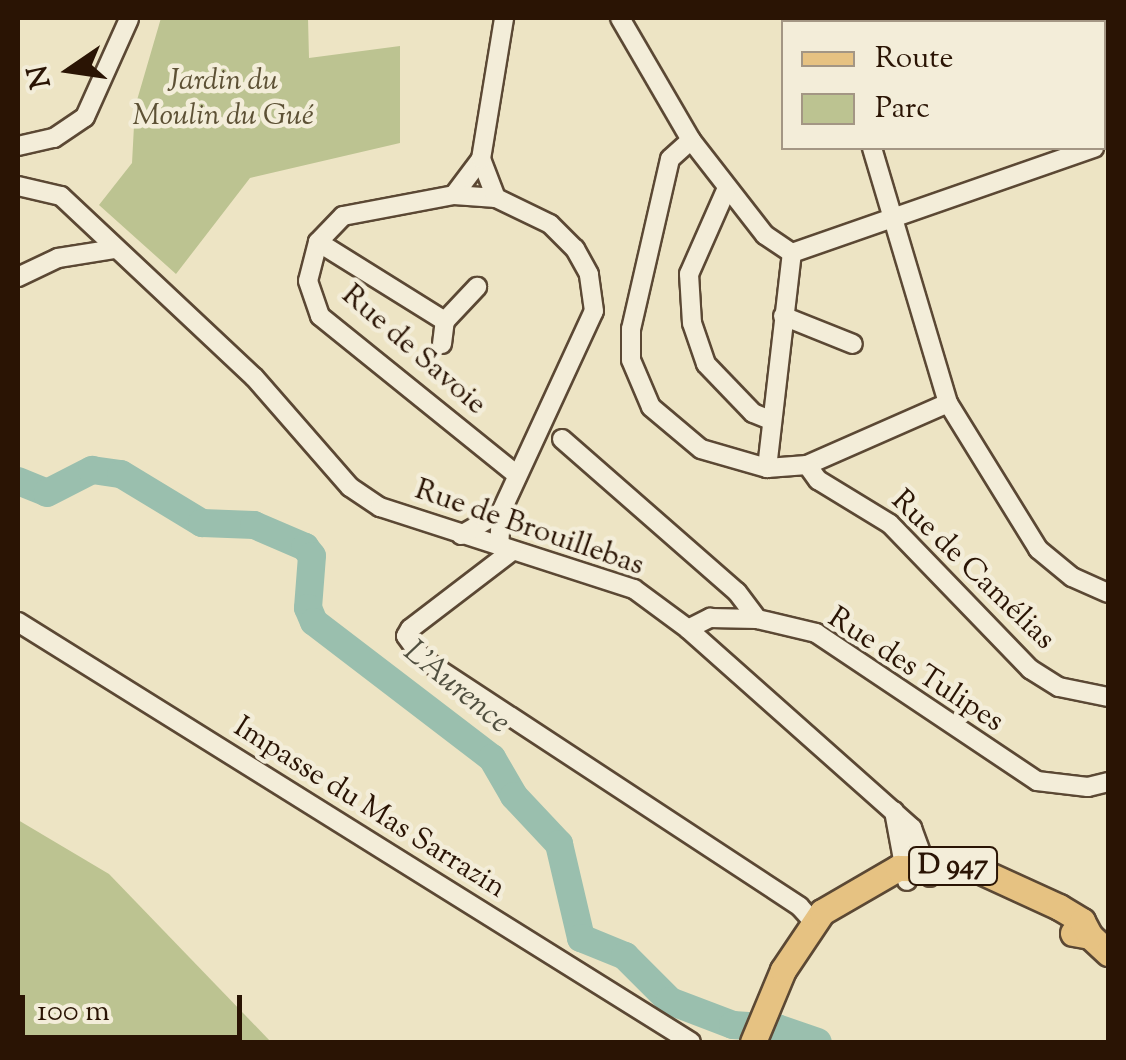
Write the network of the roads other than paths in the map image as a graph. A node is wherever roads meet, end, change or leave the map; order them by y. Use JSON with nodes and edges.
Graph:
{"nodes":[{"id":1,"x":504,"y":18,"type":"edge"},
{"id":2,"x":620,"y":18,"type":"edge"},
{"id":3,"x":129,"y":20,"type":"edge"},
{"id":4,"x":691,"y":140,"type":"junction"},
{"id":5,"x":18,"y":146,"type":"edge"},
{"id":6,"x":873,"y":150,"type":"edge"},
{"id":7,"x":1088,"y":150,"type":"edge"},
{"id":8,"x":481,"y":158,"type":"junction"},
{"id":9,"x":18,"y":186,"type":"edge"},
{"id":10,"x":728,"y":188,"type":"junction"},
{"id":11,"x":454,"y":195,"type":"junction"},
{"id":12,"x":496,"y":198,"type":"junction"},
{"id":13,"x":895,"y":218,"type":"junction"},
{"id":14,"x":318,"y":242,"type":"junction"},
{"id":15,"x":115,"y":250,"type":"junction"},
{"id":16,"x":792,"y":253,"type":"junction"},
{"id":17,"x":18,"y":276,"type":"edge"},
{"id":18,"x":476,"y":287,"type":"dead end"},
{"id":19,"x":783,"y":316,"type":"junction"},
{"id":20,"x":445,"y":321,"type":"junction"},
{"id":21,"x":442,"y":344,"type":"dead end"},
{"id":22,"x":853,"y":344,"type":"dead end"},
{"id":23,"x":948,"y":403,"type":"junction"},
{"id":24,"x":770,"y":420,"type":"junction"},
{"id":25,"x":562,"y":439,"type":"dead end"},
{"id":26,"x":807,"y":465,"type":"junction"},
{"id":27,"x":767,"y":468,"type":"junction"},
{"id":28,"x":516,"y":474,"type":"junction"},
{"id":29,"x":501,"y":512,"type":"junction"},
{"id":30,"x":461,"y":534,"type":"junction"},
{"id":31,"x":506,"y":548,"type":"junction"},
{"id":32,"x":1108,"y":593,"type":"edge"},
{"id":33,"x":757,"y":619,"type":"junction"},
{"id":34,"x":18,"y":622,"type":"edge"},
{"id":35,"x":688,"y":629,"type":"junction"},
{"id":36,"x":1108,"y":697,"type":"edge"},
{"id":37,"x":1108,"y":782,"type":"edge"},
{"id":38,"x":917,"y":872,"type":"junction"},
{"id":39,"x":816,"y":925,"type":"junction"},
{"id":40,"x":1099,"y":944,"type":"edge"},
{"id":41,"x":757,"y":1032,"type":"edge"},
{"id":42,"x":691,"y":1042,"type":"edge"}],
"edges":[{"from":1,"to":8,"type":"street"},
{"from":2,"to":4,"type":"street"},
{"from":3,"to":5,"type":"street"},
{"from":4,"to":10,"type":"street"},
{"from":4,"to":27,"type":"street"},
{"from":6,"to":13,"type":"street"},
{"from":7,"to":13,"type":"street"},
{"from":8,"to":11,"type":"street"},
{"from":8,"to":12,"type":"street"},
{"from":9,"to":15,"type":"street","name":"Rue de Brouillebas"},
{"from":10,"to":16,"type":"street"},
{"from":10,"to":24,"type":"street"},
{"from":11,"to":12,"type":"street"},
{"from":11,"to":14,"type":"street"},
{"from":12,"to":28,"type":"street"},
{"from":13,"to":16,"type":"street"},
{"from":13,"to":23,"type":"street"},
{"from":14,"to":20,"type":"street"},
{"from":14,"to":28,"type":"street","name":"Rue de Savoie"},
{"from":15,"to":17,"type":"street"},
{"from":15,"to":30,"type":"street","name":"Rue de Brouillebas"},
{"from":16,"to":19,"type":"street"},
{"from":18,"to":20,"type":"street"},
{"from":19,"to":22,"type":"street"},
{"from":19,"to":24,"type":"street"},
{"from":20,"to":21,"type":"street"},
{"from":23,"to":26,"type":"street"},
{"from":23,"to":32,"type":"street"},
{"from":24,"to":27,"type":"street"},
{"from":25,"to":33,"type":"street"},
{"from":26,"to":27,"type":"street"},
{"from":26,"to":36,"type":"street","name":"Rue de Camélias"},
{"from":28,"to":29,"type":"street"},
{"from":29,"to":30,"type":"street"},
{"from":29,"to":31,"type":"street"},
{"from":30,"to":31,"type":"street","name":"Rue de Brouillebas"},
{"from":31,"to":35,"type":"street","name":"Rue de Brouillebas"},
{"from":31,"to":39,"type":"street"},
{"from":33,"to":35,"type":"street","name":"Rue des Tulipes"},
{"from":33,"to":37,"type":"street","name":"Rue des Tulipes"},
{"from":34,"to":42,"type":"street","name":"Impasse du Mas Sarrazin"},
{"from":35,"to":38,"type":"street","name":"Rue de Brouillebas"},
{"from":38,"to":39,"type":"main road","number":"D 947"},
{"from":38,"to":40,"type":"main road","number":"D 947"},
{"from":39,"to":41,"type":"main road"}]}
